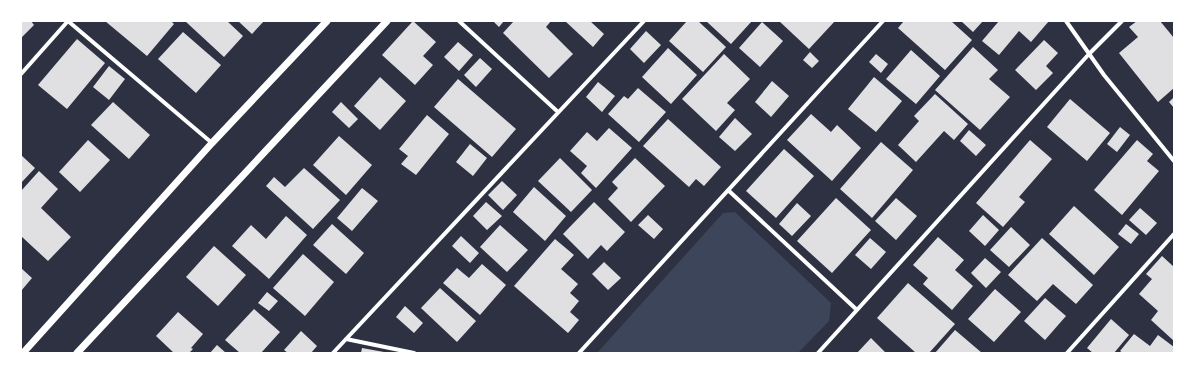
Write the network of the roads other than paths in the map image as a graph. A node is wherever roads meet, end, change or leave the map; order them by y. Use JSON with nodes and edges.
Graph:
{"nodes":[{"id":1,"x":327,"y":21,"type":"edge"},
{"id":2,"x":388,"y":21,"type":"edge"},
{"id":3,"x":459,"y":21,"type":"edge"},
{"id":4,"x":644,"y":21,"type":"edge"},
{"id":5,"x":883,"y":21,"type":"edge"},
{"id":6,"x":1066,"y":21,"type":"edge"},
{"id":7,"x":1122,"y":21,"type":"edge"},
{"id":8,"x":1089,"y":54,"type":"junction"},
{"id":9,"x":21,"y":74,"type":"edge"},
{"id":10,"x":558,"y":112,"type":"junction"},
{"id":11,"x":212,"y":143,"type":"junction"},
{"id":12,"x":1174,"y":161,"type":"edge"},
{"id":13,"x":728,"y":190,"type":"junction"},
{"id":14,"x":1174,"y":234,"type":"edge"},
{"id":15,"x":857,"y":310,"type":"junction"},
{"id":16,"x":346,"y":339,"type":"junction"},
{"id":17,"x":23,"y":353,"type":"edge"},
{"id":18,"x":77,"y":353,"type":"edge"},
{"id":19,"x":333,"y":353,"type":"edge"},
{"id":20,"x":414,"y":353,"type":"edge"},
{"id":21,"x":579,"y":353,"type":"edge"},
{"id":22,"x":818,"y":353,"type":"edge"},
{"id":23,"x":1066,"y":353,"type":"edge"}],
"edges":[{"from":1,"to":11,"type":"street"},
{"from":2,"to":18,"type":"street"},
{"from":3,"to":10,"type":"street"},
{"from":4,"to":10,"type":"street"},
{"from":5,"to":13,"type":"street"},
{"from":6,"to":8,"type":"street"},
{"from":7,"to":8,"type":"street"},
{"from":8,"to":12,"type":"street"},
{"from":8,"to":15,"type":"street"},
{"from":9,"to":11,"type":"street"},
{"from":10,"to":16,"type":"street"},
{"from":11,"to":17,"type":"street"},
{"from":13,"to":15,"type":"street"},
{"from":13,"to":21,"type":"street"},
{"from":14,"to":23,"type":"street"},
{"from":15,"to":22,"type":"street"},
{"from":16,"to":19,"type":"street"},
{"from":16,"to":20,"type":"street"}]}
